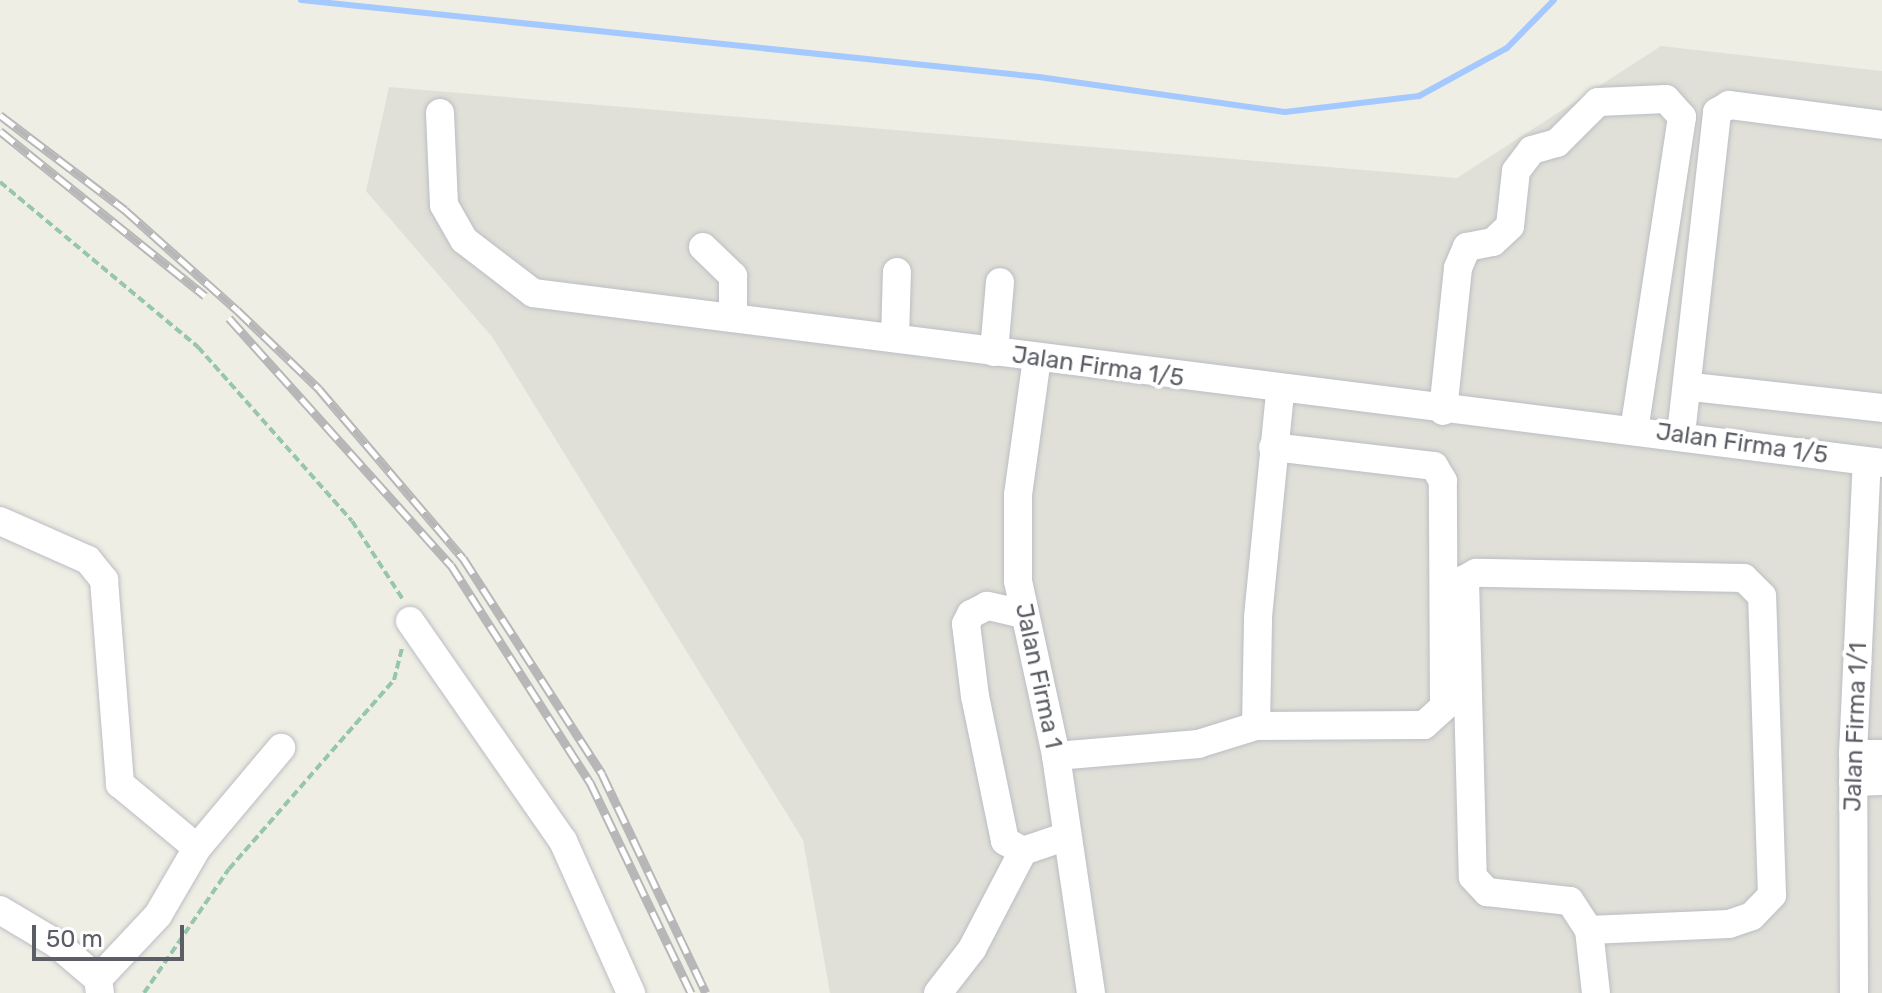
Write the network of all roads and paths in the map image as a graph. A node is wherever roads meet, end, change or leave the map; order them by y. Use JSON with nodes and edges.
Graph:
{"nodes":[{"id":1,"x":440,"y":113,"type":"dead end"},
{"id":2,"x":1882,"y":125,"type":"edge"},
{"id":3,"x":0,"y":182,"type":"edge"},
{"id":4,"x":703,"y":247,"type":"dead end"},
{"id":5,"x":897,"y":272,"type":"dead end"},
{"id":6,"x":1000,"y":282,"type":"dead end"},
{"id":7,"x":733,"y":318,"type":"junction"},
{"id":8,"x":895,"y":338,"type":"junction"},
{"id":9,"x":994,"y":352,"type":"junction"},
{"id":10,"x":1037,"y":358,"type":"junction"},
{"id":11,"x":1692,"y":387,"type":"junction"},
{"id":12,"x":1280,"y":392,"type":"junction"},
{"id":13,"x":1882,"y":408,"type":"edge"},
{"id":14,"x":1443,"y":411,"type":"junction"},
{"id":15,"x":1634,"y":430,"type":"junction"},
{"id":16,"x":1681,"y":434,"type":"junction"},
{"id":17,"x":1273,"y":447,"type":"junction"},
{"id":18,"x":1875,"y":462,"type":"edge"},
{"id":19,"x":0,"y":521,"type":"edge"},
{"id":20,"x":1023,"y":614,"type":"junction"},
{"id":21,"x":410,"y":621,"type":"junction"},
{"id":22,"x":1256,"y":726,"type":"junction"},
{"id":23,"x":281,"y":748,"type":"dead end"},
{"id":24,"x":1882,"y":754,"type":"edge"},
{"id":25,"x":1056,"y":756,"type":"junction"},
{"id":26,"x":1853,"y":768,"type":"junction"},
{"id":27,"x":1882,"y":781,"type":"edge"},
{"id":28,"x":1067,"y":836,"type":"junction"},
{"id":29,"x":197,"y":848,"type":"junction"},
{"id":30,"x":1023,"y":851,"type":"junction"},
{"id":31,"x":0,"y":910,"type":"edge"},
{"id":32,"x":1589,"y":930,"type":"junction"},
{"id":33,"x":99,"y":986,"type":"edge"},
{"id":34,"x":144,"y":993,"type":"edge"},
{"id":35,"x":631,"y":993,"type":"edge"},
{"id":36,"x":938,"y":993,"type":"edge"},
{"id":37,"x":1091,"y":993,"type":"edge"},
{"id":38,"x":1596,"y":993,"type":"edge"},
{"id":39,"x":1854,"y":993,"type":"edge"}],
"edges":[{"from":1,"to":7,"type":"street","name":"Jalan Firma 1/5"},
{"from":2,"to":11,"type":"street"},
{"from":3,"to":21,"type":"path"},
{"from":4,"to":7,"type":"street"},
{"from":5,"to":8,"type":"street"},
{"from":6,"to":9,"type":"street"},
{"from":7,"to":8,"type":"street","name":"Jalan Firma 1/5"},
{"from":8,"to":9,"type":"street","name":"Jalan Firma 1/5"},
{"from":9,"to":10,"type":"street","name":"Jalan Firma 1/5"},
{"from":10,"to":12,"type":"street","name":"Jalan Firma 1/5"},
{"from":10,"to":20,"type":"street","name":"Jalan Firma 1"},
{"from":11,"to":13,"type":"street"},
{"from":11,"to":16,"type":"street"},
{"from":12,"to":14,"type":"street","name":"Jalan Firma 1/5"},
{"from":12,"to":17,"type":"street"},
{"from":14,"to":15,"type":"street","name":"Jalan Firma 1/5"},
{"from":14,"to":15,"type":"street"},
{"from":15,"to":16,"type":"street","name":"Jalan Firma 1/5"},
{"from":16,"to":18,"type":"street","name":"Jalan Firma 1/5"},
{"from":17,"to":22,"type":"street"},
{"from":17,"to":22,"type":"street"},
{"from":18,"to":26,"type":"street","name":"Jalan Firma 1/1"},
{"from":19,"to":29,"type":"street"},
{"from":20,"to":25,"type":"street","name":"Jalan Firma 1"},
{"from":20,"to":30,"type":"street"},
{"from":21,"to":34,"type":"path"},
{"from":21,"to":35,"type":"street"},
{"from":22,"to":25,"type":"street"},
{"from":23,"to":29,"type":"street"},
{"from":24,"to":26,"type":"street"},
{"from":25,"to":28,"type":"street","name":"Jalan Firma 1"},
{"from":26,"to":27,"type":"street"},
{"from":26,"to":39,"type":"street","name":"Jalan Firma 1/1"},
{"from":28,"to":30,"type":"street"},
{"from":28,"to":37,"type":"street","name":"Jalan Firma 1"},
{"from":29,"to":33,"type":"street"},
{"from":30,"to":36,"type":"street"},
{"from":31,"to":33,"type":"street"},
{"from":32,"to":32,"type":"street"},
{"from":32,"to":38,"type":"street"}]}
